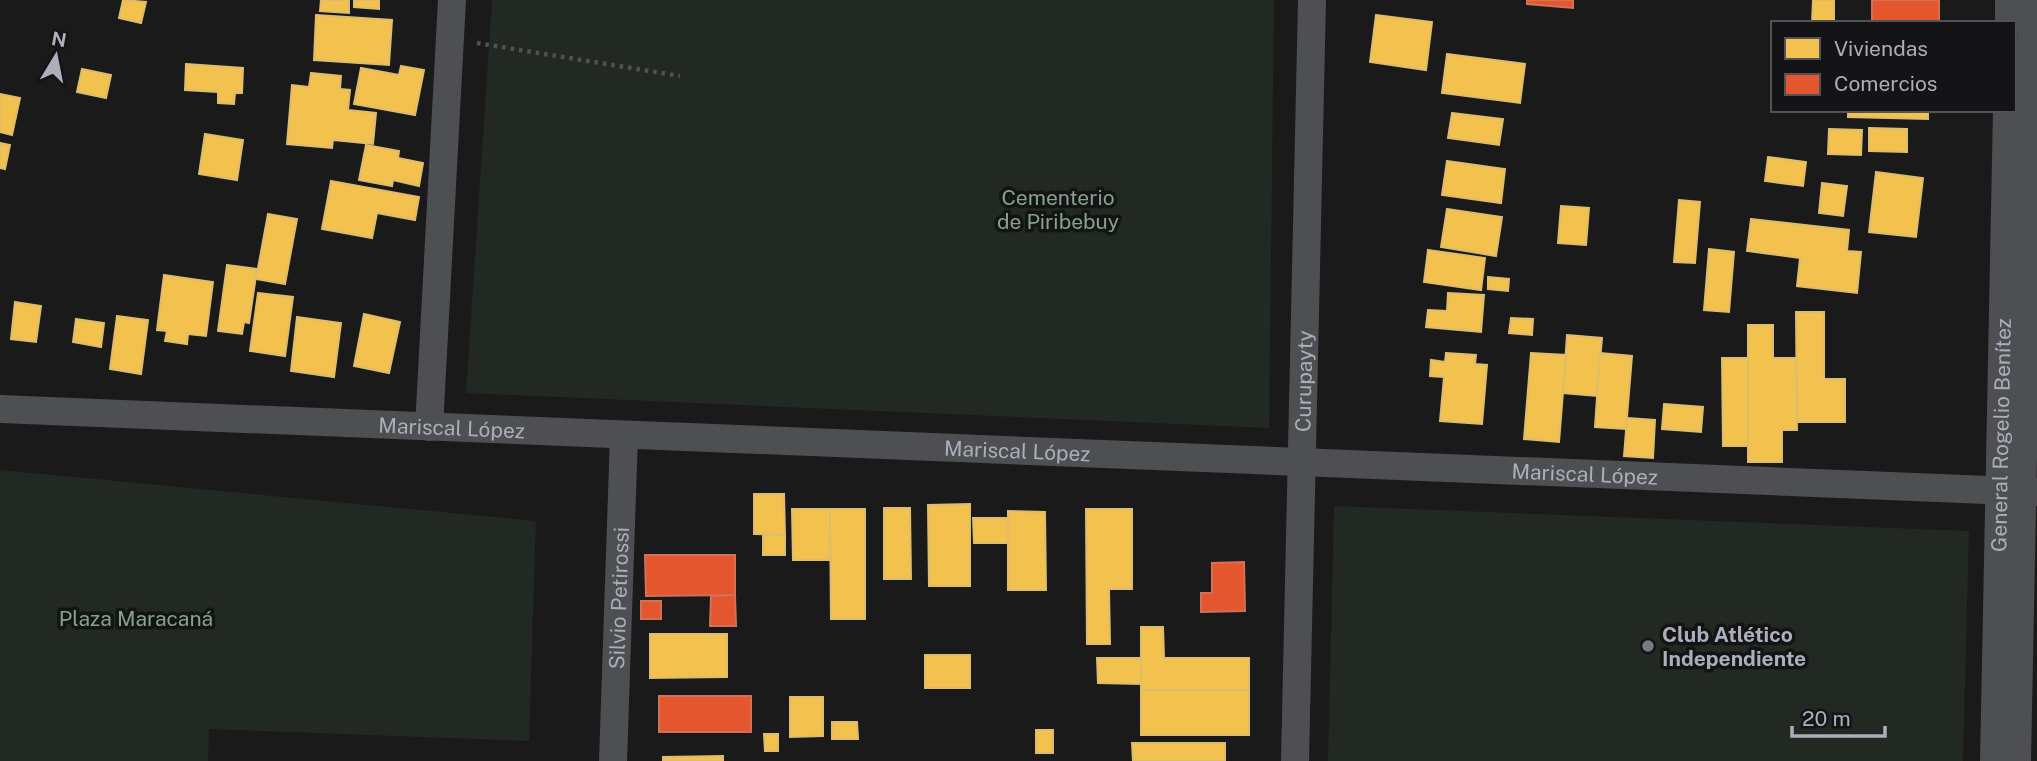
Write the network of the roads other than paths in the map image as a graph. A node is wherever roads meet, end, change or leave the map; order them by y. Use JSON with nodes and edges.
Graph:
{"nodes":[{"id":1,"x":452,"y":0,"type":"edge"},
{"id":2,"x":1312,"y":0,"type":"edge"},
{"id":3,"x":2009,"y":0,"type":"edge"},
{"id":4,"x":2032,"y":0,"type":"edge"},
{"id":5,"x":2009,"y":21,"type":"edge"},
{"id":6,"x":2007,"y":112,"type":"edge"},
{"id":7,"x":0,"y":409,"type":"edge"},
{"id":8,"x":429,"y":427,"type":"junction"},
{"id":9,"x":624,"y":435,"type":"junction"},
{"id":10,"x":1302,"y":463,"type":"junction"},
{"id":11,"x":2020,"y":492,"type":"edge"},
{"id":12,"x":613,"y":761,"type":"edge"},
{"id":13,"x":1295,"y":761,"type":"edge"},
{"id":14,"x":1994,"y":761,"type":"edge"},
{"id":15,"x":2017,"y":761,"type":"edge"}],
"edges":[{"from":1,"to":8,"type":"street"},
{"from":2,"to":10,"type":"street","name":"Curupayty"},
{"from":3,"to":5,"type":"street"},
{"from":4,"to":11,"type":"street","name":"General Rogelio Benítez"},
{"from":6,"to":11,"type":"street","name":"General Rogelio Benítez"},
{"from":7,"to":8,"type":"street","name":"Mariscal López"},
{"from":8,"to":9,"type":"street","name":"Mariscal López"},
{"from":9,"to":10,"type":"street","name":"Mariscal López"},
{"from":9,"to":12,"type":"street","name":"Silvio Petirossi"},
{"from":10,"to":11,"type":"street","name":"Mariscal López"},
{"from":10,"to":13,"type":"street","name":"Curupayty"},
{"from":11,"to":14,"type":"street","name":"General Rogelio Benítez"},
{"from":11,"to":15,"type":"street","name":"General Rogelio Benítez"}]}
